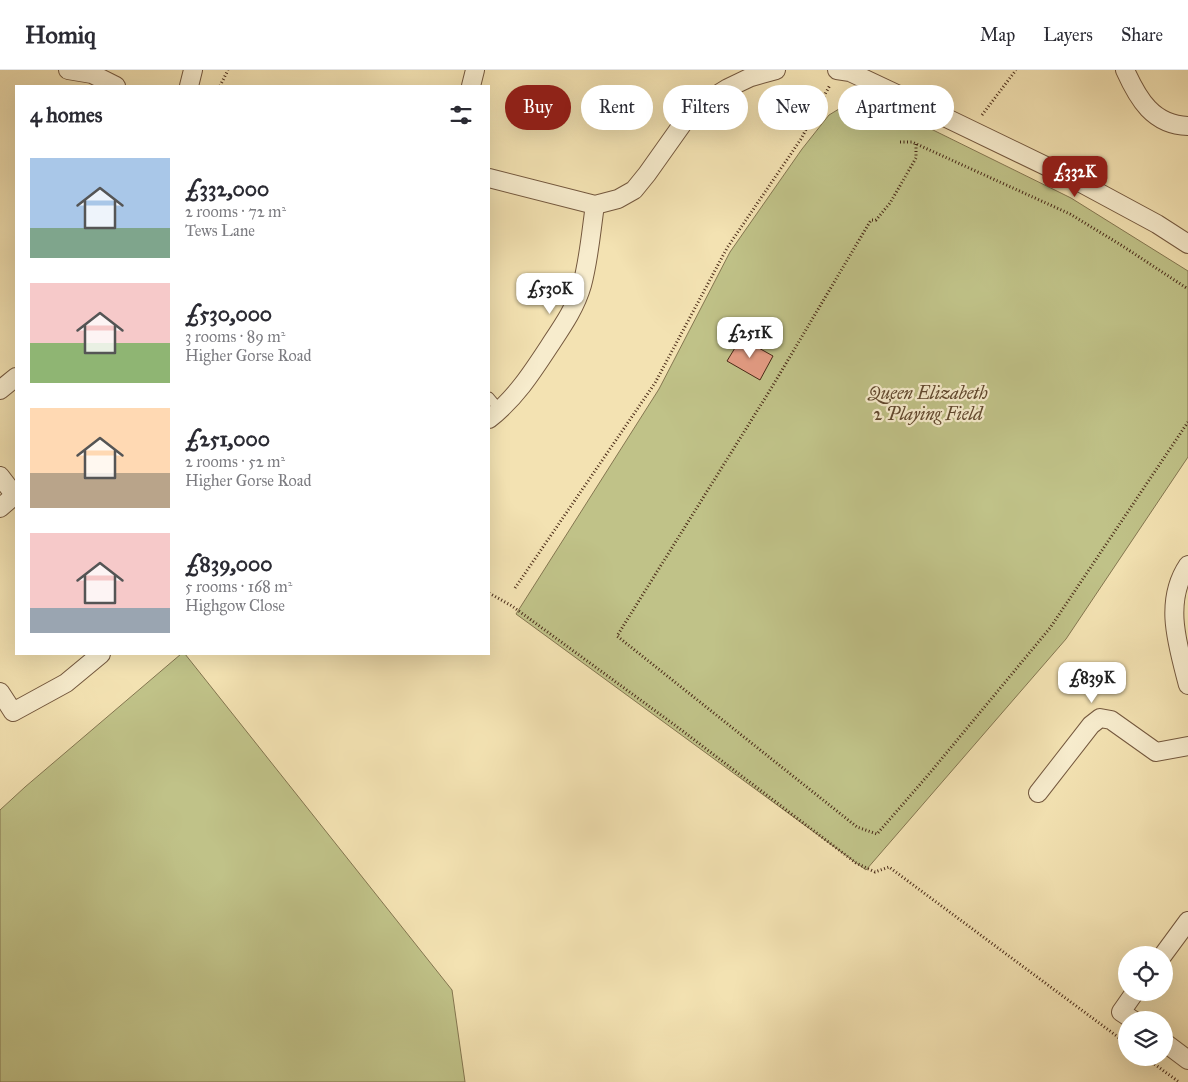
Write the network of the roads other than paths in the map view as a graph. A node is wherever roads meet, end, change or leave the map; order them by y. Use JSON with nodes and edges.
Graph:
{"nodes":[{"id":1,"x":68,"y":70,"type":"edge"},
{"id":2,"x":193,"y":70,"type":"edge"},
{"id":3,"x":475,"y":70,"type":"edge"},
{"id":4,"x":776,"y":70,"type":"edge"},
{"id":5,"x":1125,"y":70,"type":"edge"},
{"id":6,"x":842,"y":73,"type":"edge"},
{"id":7,"x":114,"y":85,"type":"edge"},
{"id":8,"x":189,"y":85,"type":"edge"},
{"id":9,"x":471,"y":85,"type":"edge"},
{"id":10,"x":1188,"y":126,"type":"edge"},
{"id":11,"x":490,"y":178,"type":"edge"},
{"id":12,"x":595,"y":205,"type":"junction"},
{"id":13,"x":1188,"y":244,"type":"edge"},
{"id":14,"x":15,"y":378,"type":"edge"},
{"id":15,"x":0,"y":390,"type":"edge"},
{"id":16,"x":493,"y":409,"type":"edge"},
{"id":17,"x":0,"y":476,"type":"edge"},
{"id":18,"x":15,"y":495,"type":"edge"},
{"id":19,"x":15,"y":497,"type":"edge"},
{"id":20,"x":0,"y":508,"type":"edge"},
{"id":21,"x":1188,"y":564,"type":"edge"},
{"id":22,"x":100,"y":655,"type":"edge"},
{"id":23,"x":1188,"y":685,"type":"edge"},
{"id":24,"x":0,"y":692,"type":"edge"},
{"id":25,"x":1188,"y":746,"type":"edge"},
{"id":26,"x":1038,"y":793,"type":"dead end"},
{"id":27,"x":1188,"y":921,"type":"edge"},
{"id":28,"x":1170,"y":946,"type":"edge"},
{"id":29,"x":1173,"y":1049,"type":"edge"},
{"id":30,"x":1188,"y":1060,"type":"edge"}],
"edges":[{"from":1,"to":7,"type":"street"},
{"from":2,"to":8,"type":"street"},
{"from":3,"to":9,"type":"street"},
{"from":4,"to":12,"type":"street"},
{"from":5,"to":10,"type":"street"},
{"from":6,"to":13,"type":"street"},
{"from":11,"to":12,"type":"street"},
{"from":12,"to":16,"type":"street"},
{"from":14,"to":15,"type":"street"},
{"from":17,"to":18,"type":"street"},
{"from":19,"to":20,"type":"street"},
{"from":21,"to":23,"type":"street"},
{"from":22,"to":24,"type":"street"},
{"from":25,"to":26,"type":"street"},
{"from":27,"to":28,"type":"street"},
{"from":29,"to":30,"type":"street"}]}
